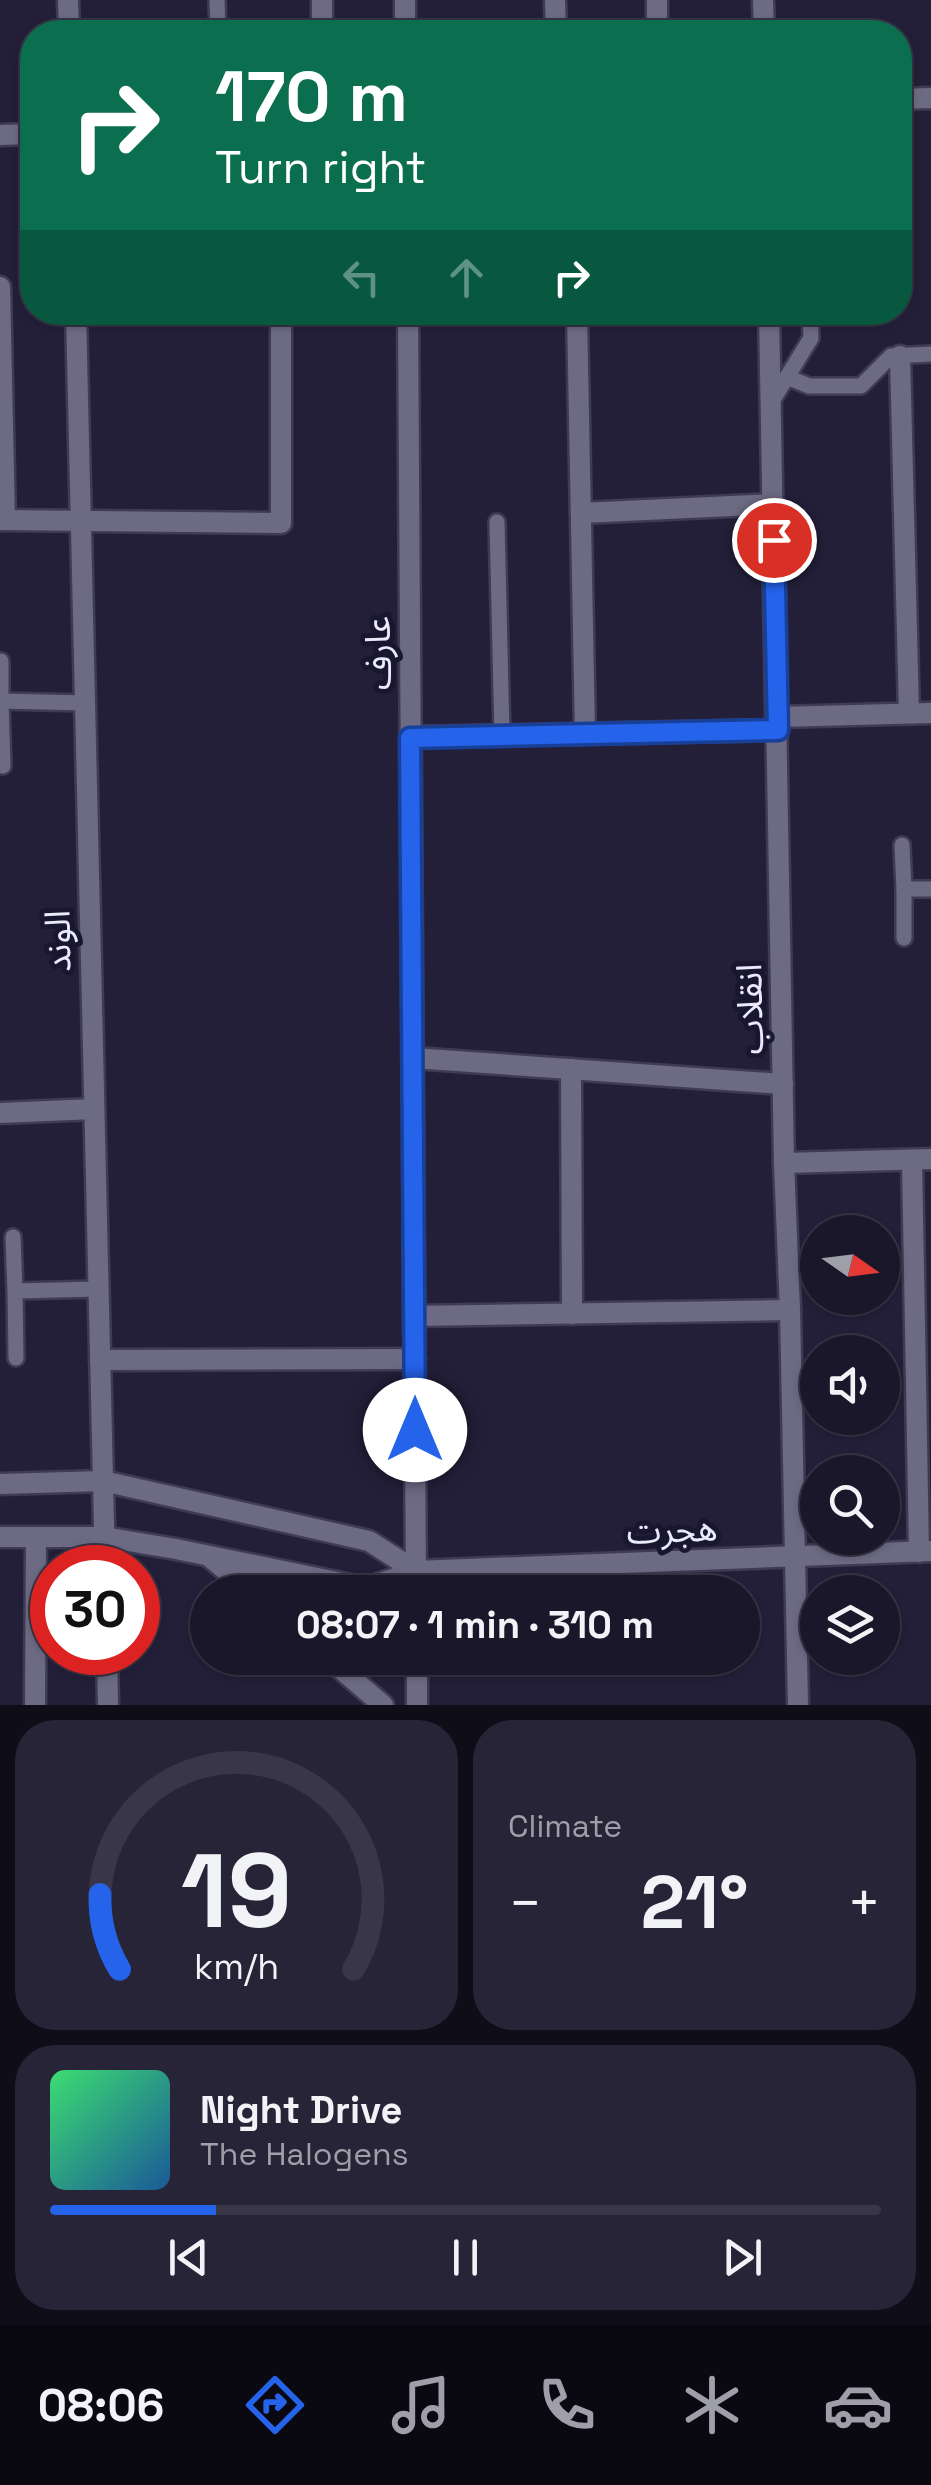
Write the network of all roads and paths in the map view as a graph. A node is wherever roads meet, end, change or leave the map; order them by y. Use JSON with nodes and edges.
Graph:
{"nodes":[{"id":1,"x":0,"y":287,"type":"edge"},
{"id":2,"x":76,"y":325,"type":"edge"},
{"id":3,"x":281,"y":325,"type":"edge"},
{"id":4,"x":408,"y":325,"type":"edge"},
{"id":5,"x":577,"y":325,"type":"edge"},
{"id":6,"x":770,"y":325,"type":"edge"},
{"id":7,"x":810,"y":325,"type":"edge"},
{"id":8,"x":1,"y":342,"type":"edge"},
{"id":9,"x":931,"y":354,"type":"edge"},
{"id":10,"x":900,"y":356,"type":"junction"},
{"id":11,"x":787,"y":376,"type":"junction"},
{"id":12,"x":772,"y":403,"type":"junction"},
{"id":13,"x":773,"y":504,"type":"junction"},
{"id":14,"x":581,"y":513,"type":"junction"},
{"id":15,"x":2,"y":520,"type":"edge"},
{"id":16,"x":81,"y":522,"type":"junction"},
{"id":17,"x":497,"y":522,"type":"dead end"},
{"id":18,"x":0,"y":661,"type":"edge"},
{"id":19,"x":1,"y":701,"type":"edge"},
{"id":20,"x":85,"y":702,"type":"junction"},
{"id":21,"x":920,"y":713,"type":"edge"},
{"id":22,"x":778,"y":724,"type":"junction"},
{"id":23,"x":585,"y":734,"type":"junction"},
{"id":24,"x":502,"y":735,"type":"junction"},
{"id":25,"x":410,"y":738,"type":"junction"},
{"id":26,"x":3,"y":766,"type":"dead end"},
{"id":27,"x":902,"y":845,"type":"dead end"},
{"id":28,"x":931,"y":888,"type":"edge"},
{"id":29,"x":904,"y":889,"type":"junction"},
{"id":30,"x":904,"y":938,"type":"dead end"},
{"id":31,"x":413,"y":1058,"type":"junction"},
{"id":32,"x":572,"y":1069,"type":"junction"},
{"id":33,"x":783,"y":1084,"type":"junction"},
{"id":34,"x":94,"y":1108,"type":"junction"},
{"id":35,"x":0,"y":1114,"type":"edge"},
{"id":36,"x":921,"y":1159,"type":"edge"},
{"id":37,"x":784,"y":1163,"type":"junction"},
{"id":38,"x":12,"y":1237,"type":"dead end"},
{"id":39,"x":98,"y":1289,"type":"junction"},
{"id":40,"x":15,"y":1291,"type":"junction"},
{"id":41,"x":790,"y":1310,"type":"junction"},
{"id":42,"x":572,"y":1314,"type":"junction"},
{"id":43,"x":414,"y":1316,"type":"junction"},
{"id":44,"x":16,"y":1358,"type":"dead end"},
{"id":45,"x":415,"y":1359,"type":"junction"},
{"id":46,"x":100,"y":1360,"type":"junction"},
{"id":47,"x":103,"y":1481,"type":"junction"},
{"id":48,"x":0,"y":1484,"type":"edge"},
{"id":49,"x":0,"y":1537,"type":"edge"},
{"id":50,"x":36,"y":1537,"type":"junction"},
{"id":51,"x":104,"y":1537,"type":"junction"},
{"id":52,"x":104,"y":1545,"type":"edge"},
{"id":53,"x":925,"y":1551,"type":"edge"},
{"id":54,"x":210,"y":1556,"type":"junction"},
{"id":55,"x":795,"y":1557,"type":"junction"},
{"id":56,"x":232,"y":1575,"type":"edge"},
{"id":57,"x":303,"y":1575,"type":"edge"},
{"id":58,"x":408,"y":1575,"type":"edge"},
{"id":59,"x":416,"y":1575,"type":"edge"},
{"id":60,"x":522,"y":1575,"type":"edge"},
{"id":61,"x":107,"y":1675,"type":"edge"},
{"id":62,"x":348,"y":1675,"type":"edge"},
{"id":63,"x":416,"y":1675,"type":"edge"},
{"id":64,"x":35,"y":1705,"type":"edge"},
{"id":65,"x":108,"y":1705,"type":"edge"},
{"id":66,"x":383,"y":1705,"type":"edge"},
{"id":67,"x":417,"y":1705,"type":"edge"},
{"id":68,"x":798,"y":1705,"type":"edge"}],
"edges":[{"from":1,"to":8,"type":"street"},
{"from":2,"to":16,"type":"street","name":"الوند"},
{"from":3,"to":16,"type":"street"},
{"from":4,"to":25,"type":"street","name":"عارف"},
{"from":5,"to":14,"type":"street"},
{"from":6,"to":12,"type":"street","name":"انقلاب"},
{"from":7,"to":11,"type":"lane"},
{"from":8,"to":15,"type":"street"},
{"from":9,"to":10,"type":"lane"},
{"from":10,"to":11,"type":"lane"},
{"from":10,"to":21,"type":"street"},
{"from":11,"to":12,"type":"lane"},
{"from":12,"to":13,"type":"street","name":"انقلاب"},
{"from":13,"to":14,"type":"street"},
{"from":13,"to":22,"type":"street","name":"انقلاب"},
{"from":14,"to":23,"type":"street"},
{"from":15,"to":16,"type":"street"},
{"from":16,"to":20,"type":"street","name":"الوند"},
{"from":17,"to":24,"type":"lane"},
{"from":18,"to":19,"type":"lane"},
{"from":19,"to":20,"type":"lane"},
{"from":19,"to":26,"type":"lane"},
{"from":20,"to":34,"type":"street","name":"الوند"},
{"from":21,"to":22,"type":"street"},
{"from":22,"to":23,"type":"street"},
{"from":22,"to":33,"type":"street","name":"انقلاب"},
{"from":23,"to":24,"type":"street"},
{"from":24,"to":25,"type":"street"},
{"from":25,"to":31,"type":"street","name":"عارف"},
{"from":27,"to":29,"type":"lane"},
{"from":28,"to":29,"type":"lane"},
{"from":29,"to":30,"type":"lane"},
{"from":31,"to":32,"type":"street"},
{"from":31,"to":43,"type":"street","name":"عارف"},
{"from":32,"to":33,"type":"street"},
{"from":32,"to":42,"type":"street"},
{"from":33,"to":37,"type":"street","name":"انقلاب"},
{"from":34,"to":35,"type":"street"},
{"from":34,"to":39,"type":"street","name":"الوند"},
{"from":36,"to":37,"type":"street"},
{"from":36,"to":53,"type":"street"},
{"from":37,"to":41,"type":"street","name":"انقلاب"},
{"from":38,"to":40,"type":"lane"},
{"from":39,"to":40,"type":"lane"},
{"from":39,"to":46,"type":"street","name":"الوند"},
{"from":40,"to":44,"type":"lane"},
{"from":41,"to":42,"type":"street"},
{"from":41,"to":55,"type":"street","name":"انقلاب"},
{"from":42,"to":43,"type":"street"},
{"from":43,"to":45,"type":"street","name":"عارف"},
{"from":45,"to":46,"type":"street"},
{"from":45,"to":59,"type":"street","name":"عارف"},
{"from":46,"to":47,"type":"street","name":"الوند"},
{"from":47,"to":48,"type":"street"},
{"from":47,"to":51,"type":"street","name":"الوند"},
{"from":47,"to":58,"type":"street"},
{"from":49,"to":50,"type":"street","name":"هجرت"},
{"from":50,"to":51,"type":"street","name":"هجرت"},
{"from":50,"to":64,"type":"street"},
{"from":51,"to":52,"type":"street","name":"الوند"},
{"from":51,"to":54,"type":"street","name":"هجرت"},
{"from":53,"to":55,"type":"street","name":"هجرت"},
{"from":54,"to":56,"type":"street"},
{"from":54,"to":57,"type":"street","name":"هجرت"},
{"from":55,"to":60,"type":"street","name":"هجرت"},
{"from":55,"to":68,"type":"street","name":"انقلاب"},
{"from":61,"to":65,"type":"street"},
{"from":62,"to":66,"type":"street"},
{"from":63,"to":67,"type":"street"}]}
